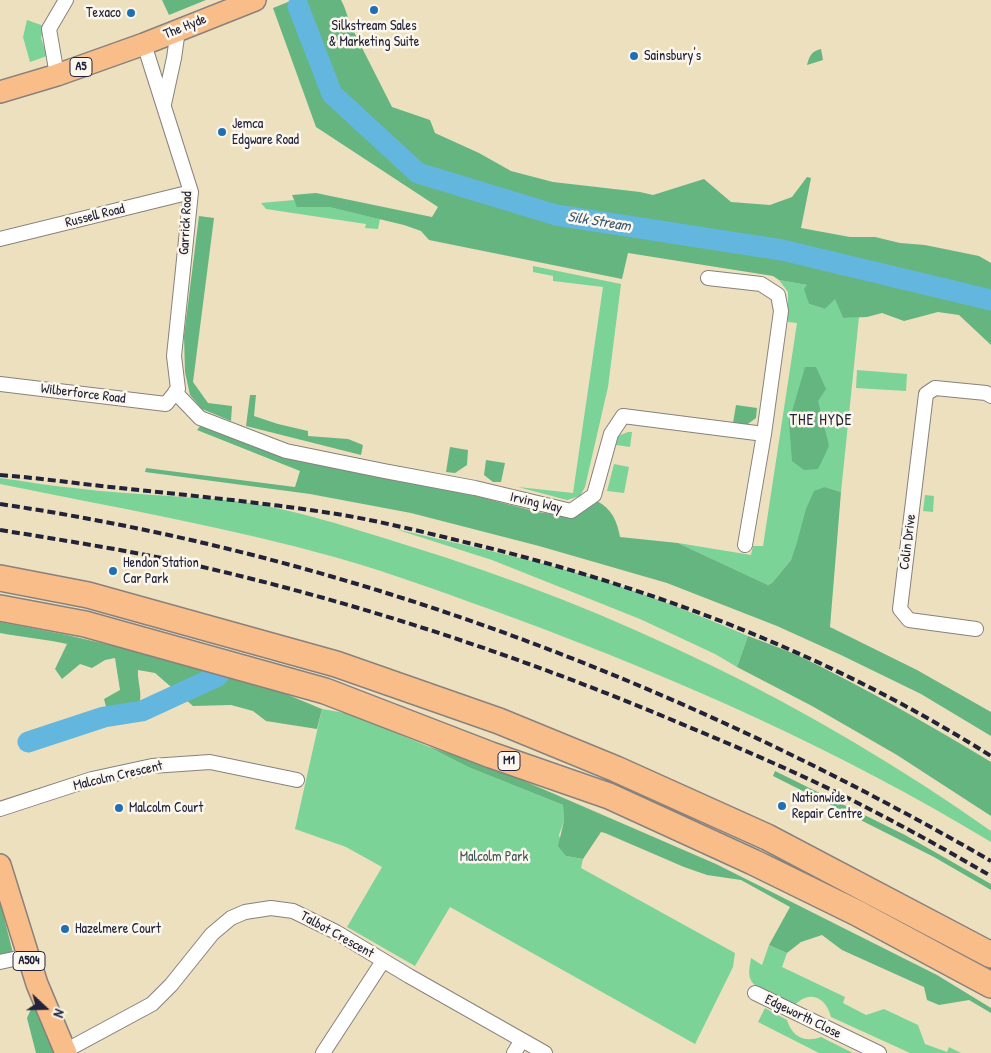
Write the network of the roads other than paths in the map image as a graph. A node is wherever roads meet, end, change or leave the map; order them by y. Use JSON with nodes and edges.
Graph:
{"nodes":[{"id":1,"x":66,"y":0,"type":"edge"},
{"id":2,"x":255,"y":0,"type":"edge"},
{"id":3,"x":178,"y":30,"type":"junction"},
{"id":4,"x":144,"y":44,"type":"junction"},
{"id":5,"x":58,"y":75,"type":"junction"},
{"id":6,"x":0,"y":92,"type":"edge"},
{"id":7,"x":163,"y":107,"type":"junction"},
{"id":8,"x":191,"y":192,"type":"junction"},
{"id":9,"x":0,"y":239,"type":"edge"},
{"id":10,"x":708,"y":278,"type":"dead end"},
{"id":11,"x":0,"y":384,"type":"edge"},
{"id":12,"x":175,"y":392,"type":"junction"},
{"id":13,"x":991,"y":396,"type":"edge"},
{"id":14,"x":764,"y":434,"type":"junction"},
{"id":15,"x":744,"y":545,"type":"dead end"},
{"id":16,"x":0,"y":578,"type":"edge"},
{"id":17,"x":0,"y":608,"type":"edge"},
{"id":18,"x":976,"y":629,"type":"dead end"},
{"id":19,"x":297,"y":780,"type":"dead end"},
{"id":20,"x":0,"y":809,"type":"edge"},
{"id":21,"x":1,"y":873,"type":"edge"},
{"id":22,"x":991,"y":955,"type":"edge"},
{"id":23,"x":28,"y":956,"type":"junction"},
{"id":24,"x":383,"y":961,"type":"junction"},
{"id":25,"x":0,"y":962,"type":"edge"},
{"id":26,"x":991,"y":985,"type":"edge"},
{"id":27,"x":755,"y":993,"type":"dead end"},
{"id":28,"x":522,"y":1040,"type":"junction"},
{"id":29,"x":66,"y":1052,"type":"edge"},
{"id":30,"x":323,"y":1053,"type":"edge"},
{"id":31,"x":514,"y":1053,"type":"edge"},
{"id":32,"x":546,"y":1053,"type":"edge"},
{"id":33,"x":879,"y":1053,"type":"edge"}],
"edges":[{"from":1,"to":5,"type":"street"},
{"from":2,"to":3,"type":"main road","name":"The Hyde","number":"A5"},
{"from":3,"to":4,"type":"main road","name":"The Hyde","number":"A5"},
{"from":3,"to":7,"type":"street"},
{"from":4,"to":5,"type":"main road","number":"A5"},
{"from":4,"to":7,"type":"street","name":"Garrick Road"},
{"from":5,"to":6,"type":"main road","number":"A5"},
{"from":7,"to":8,"type":"street","name":"Garrick Road"},
{"from":8,"to":9,"type":"street","name":"Russell Road"},
{"from":8,"to":12,"type":"street","name":"Garrick Road"},
{"from":10,"to":14,"type":"street"},
{"from":11,"to":12,"type":"street","name":"Wilberforce Road"},
{"from":12,"to":14,"type":"street","name":"Irving Way"},
{"from":13,"to":18,"type":"street","name":"Colin Drive"},
{"from":14,"to":15,"type":"street"},
{"from":16,"to":22,"type":"highway","number":"M1"},
{"from":17,"to":26,"type":"highway","number":"M1"},
{"from":19,"to":20,"type":"street","name":"Malcolm Crescent"},
{"from":21,"to":23,"type":"main road","number":"A504"},
{"from":23,"to":25,"type":"street"},
{"from":23,"to":29,"type":"main road","number":"A504"},
{"from":24,"to":28,"type":"street","name":"Talbot Crescent"},
{"from":24,"to":29,"type":"street","name":"Talbot Crescent"},
{"from":24,"to":30,"type":"street"},
{"from":27,"to":33,"type":"street","name":"Edgeworth Close"},
{"from":28,"to":31,"type":"street"},
{"from":28,"to":32,"type":"street","name":"Talbot Crescent"}]}
